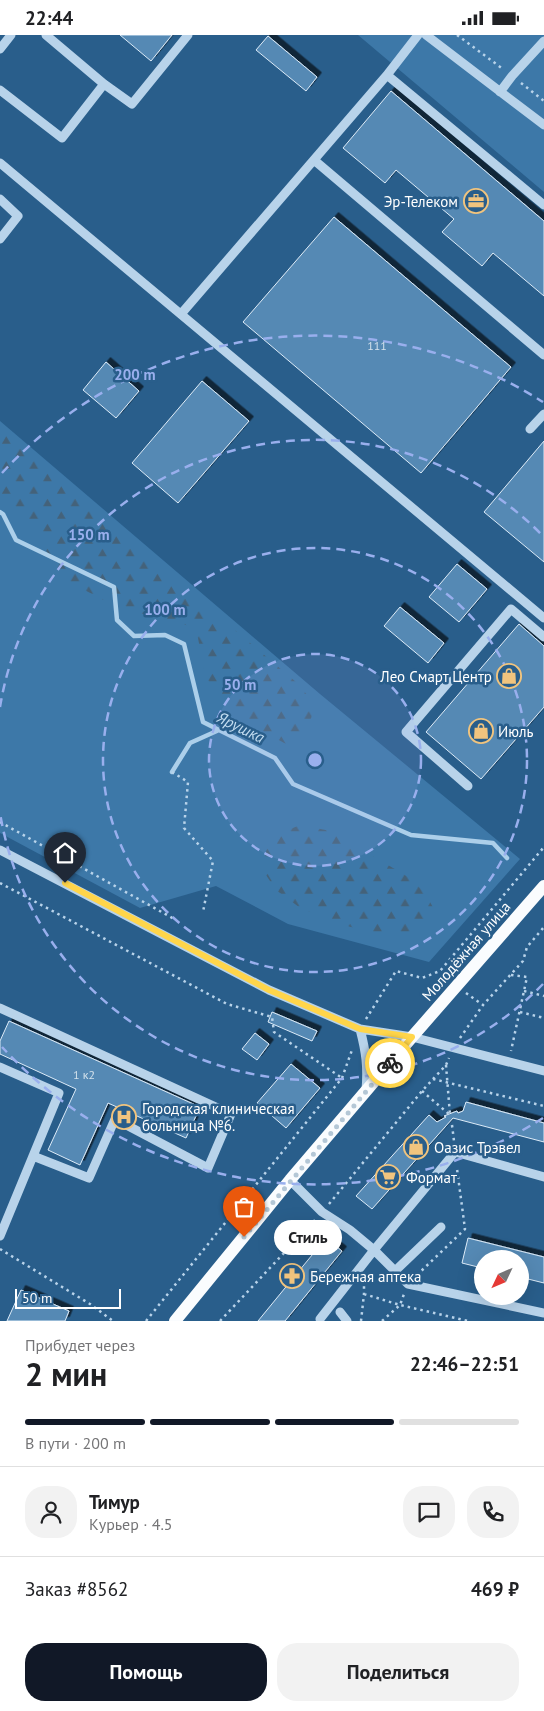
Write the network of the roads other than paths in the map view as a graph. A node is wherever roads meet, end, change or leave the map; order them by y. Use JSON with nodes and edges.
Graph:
{"nodes":[{"id":1,"x":11,"y":35,"type":"edge"},
{"id":2,"x":46,"y":35,"type":"edge"},
{"id":3,"x":418,"y":35,"type":"edge"},
{"id":4,"x":426,"y":35,"type":"edge"},
{"id":5,"x":184,"y":36,"type":"edge"},
{"id":6,"x":544,"y":41,"type":"edge"},
{"id":7,"x":0,"y":49,"type":"edge"},
{"id":8,"x":387,"y":75,"type":"junction"},
{"id":9,"x":104,"y":84,"type":"junction"},
{"id":10,"x":0,"y":90,"type":"edge"},
{"id":11,"x":500,"y":91,"type":"junction"},
{"id":12,"x":544,"y":125,"type":"edge"},
{"id":13,"x":314,"y":160,"type":"junction"},
{"id":14,"x":0,"y":163,"type":"edge"},
{"id":15,"x":0,"y":199,"type":"edge"},
{"id":16,"x":544,"y":205,"type":"edge"},
{"id":17,"x":0,"y":239,"type":"edge"},
{"id":18,"x":181,"y":314,"type":"junction"},
{"id":19,"x":544,"y":355,"type":"edge"},
{"id":20,"x":544,"y":414,"type":"edge"},
{"id":21,"x":530,"y":429,"type":"dead end"},
{"id":22,"x":544,"y":618,"type":"edge"},
{"id":23,"x":544,"y":637,"type":"edge"},
{"id":24,"x":468,"y":786,"type":"dead end"},
{"id":25,"x":0,"y":850,"type":"edge"},
{"id":26,"x":544,"y":886,"type":"edge"},
{"id":27,"x":0,"y":1008,"type":"edge"},
{"id":28,"x":360,"y":1029,"type":"junction"},
{"id":29,"x":412,"y":1037,"type":"junction"},
{"id":30,"x":0,"y":1067,"type":"edge"},
{"id":31,"x":544,"y":1071,"type":"edge"},
{"id":32,"x":366,"y":1092,"type":"junction"},
{"id":33,"x":33,"y":1156,"type":"junction"},
{"id":34,"x":544,"y":1177,"type":"edge"},
{"id":35,"x":290,"y":1180,"type":"junction"},
{"id":36,"x":441,"y":1227,"type":"dead end"},
{"id":37,"x":0,"y":1236,"type":"edge"},
{"id":38,"x":374,"y":1250,"type":"junction"},
{"id":39,"x":395,"y":1271,"type":"junction"},
{"id":40,"x":340,"y":1313,"type":"dead end"},
{"id":41,"x":544,"y":1313,"type":"edge"},
{"id":42,"x":320,"y":1319,"type":"dead end"},
{"id":43,"x":175,"y":1321,"type":"edge"},
{"id":44,"x":347,"y":1321,"type":"edge"}],
"edges":[{"from":1,"to":7,"type":"street"},
{"from":2,"to":9,"type":"street"},
{"from":3,"to":8,"type":"street"},
{"from":4,"to":11,"type":"street"},
{"from":5,"to":9,"type":"street"},
{"from":6,"to":11,"type":"street"},
{"from":8,"to":13,"type":"street"},
{"from":8,"to":16,"type":"street"},
{"from":9,"to":10,"type":"street"},
{"from":11,"to":12,"type":"street"},
{"from":13,"to":18,"type":"street"},
{"from":13,"to":19,"type":"street"},
{"from":14,"to":18,"type":"street"},
{"from":15,"to":17,"type":"street"},
{"from":18,"to":22,"type":"street"},
{"from":20,"to":21,"type":"street"},
{"from":23,"to":24,"type":"street"},
{"from":25,"to":28,"type":"street"},
{"from":26,"to":29,"type":"main road","name":"Молодёжная улица"},
{"from":27,"to":33,"type":"street"},
{"from":28,"to":29,"type":"street"},
{"from":28,"to":32,"type":"street"},
{"from":29,"to":31,"type":"street"},
{"from":29,"to":32,"type":"main road","name":"Молодёжная улица"},
{"from":30,"to":33,"type":"street"},
{"from":32,"to":35,"type":"main road","name":"Молодёжная улица"},
{"from":33,"to":37,"type":"street"},
{"from":34,"to":38,"type":"street"},
{"from":35,"to":38,"type":"street"},
{"from":35,"to":43,"type":"main road","name":"Молодёжная улица"},
{"from":36,"to":39,"type":"street"},
{"from":38,"to":39,"type":"street"},
{"from":38,"to":42,"type":"street"},
{"from":39,"to":41,"type":"street"},
{"from":40,"to":44,"type":"street"}]}
